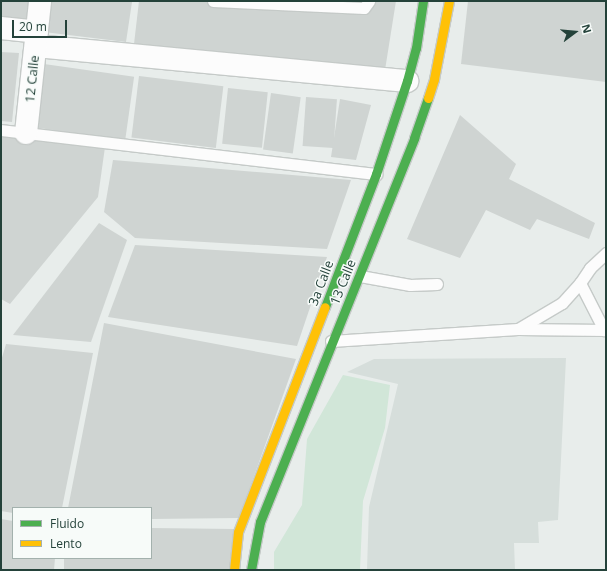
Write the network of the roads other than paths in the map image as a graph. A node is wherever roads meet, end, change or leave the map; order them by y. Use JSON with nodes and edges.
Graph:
{"nodes":[{"id":1,"x":40,"y":1,"type":"edge"},
{"id":2,"x":213,"y":1,"type":"edge"},
{"id":3,"x":369,"y":1,"type":"edge"},
{"id":4,"x":423,"y":1,"type":"edge"},
{"id":5,"x":449,"y":1,"type":"edge"},
{"id":6,"x":1,"y":28,"type":"edge"},
{"id":7,"x":36,"y":39,"type":"junction"},
{"id":8,"x":407,"y":81,"type":"junction"},
{"id":9,"x":1,"y":130,"type":"edge"},
{"id":10,"x":26,"y":133,"type":"junction"},
{"id":11,"x":376,"y":174,"type":"junction"},
{"id":12,"x":606,"y":253,"type":"edge"},
{"id":13,"x":360,"y":276,"type":"junction"},
{"id":14,"x":437,"y":284,"type":"dead end"},
{"id":15,"x":580,"y":284,"type":"junction"},
{"id":16,"x":518,"y":329,"type":"junction"},
{"id":17,"x":605,"y":330,"type":"edge"},
{"id":18,"x":333,"y":340,"type":"junction"},
{"id":19,"x":313,"y":342,"type":"junction"},
{"id":20,"x":261,"y":473,"type":"junction"},
{"id":21,"x":278,"y":480,"type":"junction"},
{"id":22,"x":234,"y":570,"type":"edge"},
{"id":23,"x":251,"y":570,"type":"edge"}],
"edges":[{"from":1,"to":7,"type":"street","name":"12 Calle"},
{"from":2,"to":3,"type":"lane"},
{"from":4,"to":8,"type":"street","name":"3a Calle"},
{"from":5,"to":13,"type":"street","name":"13 Calle"},
{"from":6,"to":7,"type":"street"},
{"from":7,"to":8,"type":"street"},
{"from":7,"to":10,"type":"street","name":"12 Calle"},
{"from":8,"to":11,"type":"street","name":"3a Calle"},
{"from":9,"to":10,"type":"lane"},
{"from":10,"to":11,"type":"lane"},
{"from":11,"to":19,"type":"street","name":"3a Calle"},
{"from":12,"to":15,"type":"lane"},
{"from":13,"to":14,"type":"lane"},
{"from":13,"to":18,"type":"street","name":"13 Calle"},
{"from":15,"to":16,"type":"lane"},
{"from":15,"to":17,"type":"lane"},
{"from":16,"to":17,"type":"lane"},
{"from":16,"to":18,"type":"lane"},
{"from":18,"to":19,"type":"lane"},
{"from":18,"to":21,"type":"street","name":"13 Calle"},
{"from":19,"to":20,"type":"street","name":"3a Calle"},
{"from":20,"to":21,"type":"street"},
{"from":20,"to":22,"type":"street","name":"3a Calle"},
{"from":21,"to":23,"type":"street","name":"13 Calle"}]}
